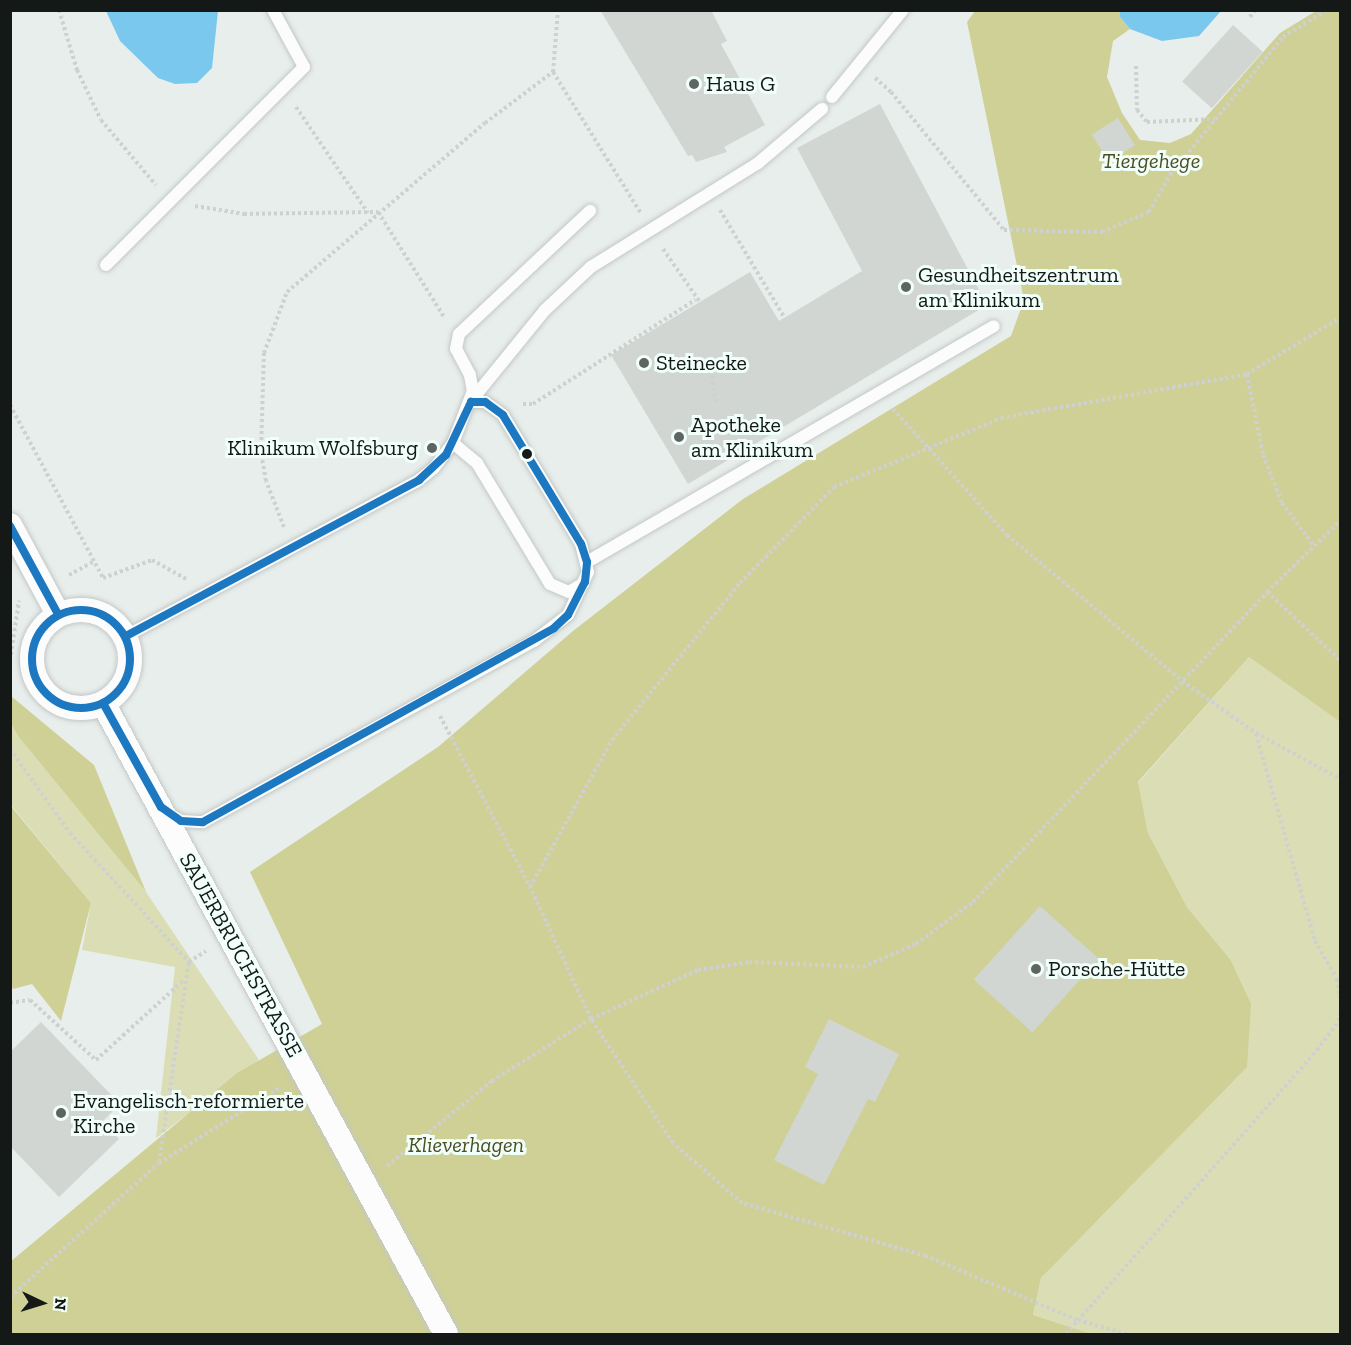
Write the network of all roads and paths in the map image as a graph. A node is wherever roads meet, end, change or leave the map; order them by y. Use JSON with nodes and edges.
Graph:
{"nodes":[{"id":1,"x":273,"y":10,"type":"edge"},
{"id":2,"x":558,"y":10,"type":"edge"},
{"id":3,"x":903,"y":10,"type":"edge"},
{"id":4,"x":1255,"y":10,"type":"edge"},
{"id":5,"x":1316,"y":10,"type":"edge"},
{"id":6,"x":1327,"y":10,"type":"edge"},
{"id":7,"x":1321,"y":14,"type":"junction"},
{"id":8,"x":1250,"y":17,"type":"dead end"},
{"id":9,"x":860,"y":64,"type":"junction"},
{"id":10,"x":1136,"y":66,"type":"dead end"},
{"id":11,"x":553,"y":72,"type":"junction"},
{"id":12,"x":292,"y":79,"type":"junction"},
{"id":13,"x":832,"y":97,"type":"dead end"},
{"id":14,"x":822,"y":109,"type":"dead end"},
{"id":15,"x":1216,"y":119,"type":"junction"},
{"id":16,"x":710,"y":194,"type":"junction"},
{"id":17,"x":590,"y":211,"type":"dead end"},
{"id":18,"x":378,"y":212,"type":"junction"},
{"id":19,"x":368,"y":213,"type":"dead end"},
{"id":20,"x":651,"y":231,"type":"junction"},
{"id":21,"x":106,"y":265,"type":"dead end"},
{"id":22,"x":784,"y":317,"type":"dead end"},
{"id":23,"x":1341,"y":318,"type":"edge"},
{"id":24,"x":994,"y":326,"type":"dead end"},
{"id":25,"x":458,"y":339,"type":"junction"},
{"id":26,"x":709,"y":358,"type":"dead end"},
{"id":27,"x":1247,"y":374,"type":"junction"},
{"id":28,"x":879,"y":392,"type":"junction"},
{"id":29,"x":716,"y":401,"type":"dead end"},
{"id":30,"x":471,"y":402,"type":"junction"},
{"id":31,"x":10,"y":405,"type":"edge"},
{"id":32,"x":493,"y":405,"type":"junction"},
{"id":33,"x":453,"y":443,"type":"junction"},
{"id":34,"x":927,"y":449,"type":"junction"},
{"id":35,"x":1341,"y":521,"type":"edge"},
{"id":36,"x":10,"y":525,"type":"edge"},
{"id":37,"x":284,"y":528,"type":"junction"},
{"id":38,"x":274,"y":533,"type":"dead end"},
{"id":39,"x":294,"y":546,"type":"junction"},
{"id":40,"x":1314,"y":546,"type":"junction"},
{"id":41,"x":587,"y":562,"type":"junction"},
{"id":42,"x":195,"y":574,"type":"dead end"},
{"id":43,"x":585,"y":582,"type":"junction"},
{"id":44,"x":1267,"y":592,"type":"junction"},
{"id":45,"x":58,"y":614,"type":"junction"},
{"id":46,"x":126,"y":636,"type":"junction"},
{"id":47,"x":1341,"y":660,"type":"edge"},
{"id":48,"x":1182,"y":681,"type":"junction"},
{"id":49,"x":430,"y":697,"type":"junction"},
{"id":50,"x":103,"y":704,"type":"junction"},
{"id":51,"x":1256,"y":733,"type":"junction"},
{"id":52,"x":10,"y":749,"type":"edge"},
{"id":53,"x":1341,"y":778,"type":"edge"},
{"id":54,"x":161,"y":807,"type":"junction"},
{"id":55,"x":530,"y":887,"type":"junction"},
{"id":56,"x":233,"y":938,"type":"junction"},
{"id":57,"x":189,"y":962,"type":"junction"},
{"id":58,"x":1337,"y":979,"type":"junction"},
{"id":59,"x":185,"y":980,"type":"junction"},
{"id":60,"x":1341,"y":987,"type":"edge"},
{"id":61,"x":1341,"y":998,"type":"edge"},
{"id":62,"x":10,"y":1003,"type":"edge"},
{"id":63,"x":1341,"y":1011,"type":"edge"},
{"id":64,"x":591,"y":1019,"type":"junction"},
{"id":65,"x":306,"y":1074,"type":"junction"},
{"id":66,"x":159,"y":1163,"type":"junction"},
{"id":67,"x":365,"y":1183,"type":"junction"},
{"id":68,"x":10,"y":1297,"type":"edge"},
{"id":69,"x":1077,"y":1320,"type":"junction"},
{"id":70,"x":446,"y":1335,"type":"edge"},
{"id":71,"x":1066,"y":1335,"type":"edge"},
{"id":72,"x":1127,"y":1335,"type":"edge"}],
"edges":[{"from":1,"to":12,"type":"lane"},
{"from":2,"to":11,"type":"path"},
{"from":3,"to":9,"type":"lane"},
{"from":4,"to":8,"type":"path"},
{"from":5,"to":7,"type":"path"},
{"from":6,"to":7,"type":"path"},
{"from":7,"to":15,"type":"path"},
{"from":9,"to":13,"type":"lane"},
{"from":9,"to":15,"type":"path"},
{"from":10,"to":15,"type":"path"},
{"from":11,"to":18,"type":"path"},
{"from":11,"to":20,"type":"path"},
{"from":12,"to":19,"type":"path"},
{"from":12,"to":21,"type":"lane"},
{"from":14,"to":16,"type":"lane"},
{"from":16,"to":20,"type":"lane"},
{"from":16,"to":22,"type":"path"},
{"from":17,"to":25,"type":"lane"},
{"from":18,"to":25,"type":"path"},
{"from":18,"to":37,"type":"path"},
{"from":20,"to":30,"type":"lane"},
{"from":20,"to":32,"type":"path"},
{"from":23,"to":27,"type":"path"},
{"from":24,"to":28,"type":"lane"},
{"from":25,"to":30,"type":"lane"},
{"from":26,"to":29,"type":"path"},
{"from":27,"to":34,"type":"path"},
{"from":27,"to":40,"type":"path"},
{"from":28,"to":34,"type":"path"},
{"from":28,"to":41,"type":"lane"},
{"from":30,"to":32,"type":"lane"},
{"from":30,"to":33,"type":"lane"},
{"from":31,"to":42,"type":"path"},
{"from":32,"to":41,"type":"lane"},
{"from":33,"to":39,"type":"lane"},
{"from":33,"to":43,"type":"lane"},
{"from":34,"to":48,"type":"path"},
{"from":34,"to":55,"type":"path"},
{"from":35,"to":40,"type":"path"},
{"from":36,"to":45,"type":"street"},
{"from":37,"to":38,"type":"path"},
{"from":37,"to":39,"type":"path"},
{"from":39,"to":46,"type":"lane"},
{"from":40,"to":44,"type":"path"},
{"from":41,"to":43,"type":"lane"},
{"from":43,"to":49,"type":"lane"},
{"from":44,"to":47,"type":"path"},
{"from":44,"to":48,"type":"path"},
{"from":45,"to":46,"type":"street"},
{"from":45,"to":50,"type":"street"},
{"from":46,"to":50,"type":"street"},
{"from":48,"to":51,"type":"path"},
{"from":48,"to":64,"type":"path"},
{"from":49,"to":54,"type":"lane"},
{"from":49,"to":55,"type":"path"},
{"from":50,"to":54,"type":"street","name":"SAUERBRUCHSTRASSE"},
{"from":51,"to":53,"type":"path"},
{"from":51,"to":58,"type":"path"},
{"from":52,"to":57,"type":"path"},
{"from":54,"to":56,"type":"street","name":"SAUERBRUCHSTRASSE"},
{"from":55,"to":64,"type":"path"},
{"from":56,"to":57,"type":"path"},
{"from":56,"to":65,"type":"street","name":"SAUERBRUCHSTRASSE"},
{"from":57,"to":59,"type":"path"},
{"from":58,"to":60,"type":"path"},
{"from":58,"to":61,"type":"path"},
{"from":59,"to":62,"type":"path"},
{"from":59,"to":66,"type":"path"},
{"from":63,"to":69,"type":"path"},
{"from":64,"to":67,"type":"path"},
{"from":64,"to":69,"type":"path"},
{"from":65,"to":66,"type":"path"},
{"from":65,"to":67,"type":"street","name":"SAUERBRUCHSTRASSE"},
{"from":66,"to":68,"type":"path"},
{"from":67,"to":70,"type":"street","name":"SAUERBRUCHSTRASSE"},
{"from":69,"to":71,"type":"path"},
{"from":69,"to":72,"type":"path"}]}
